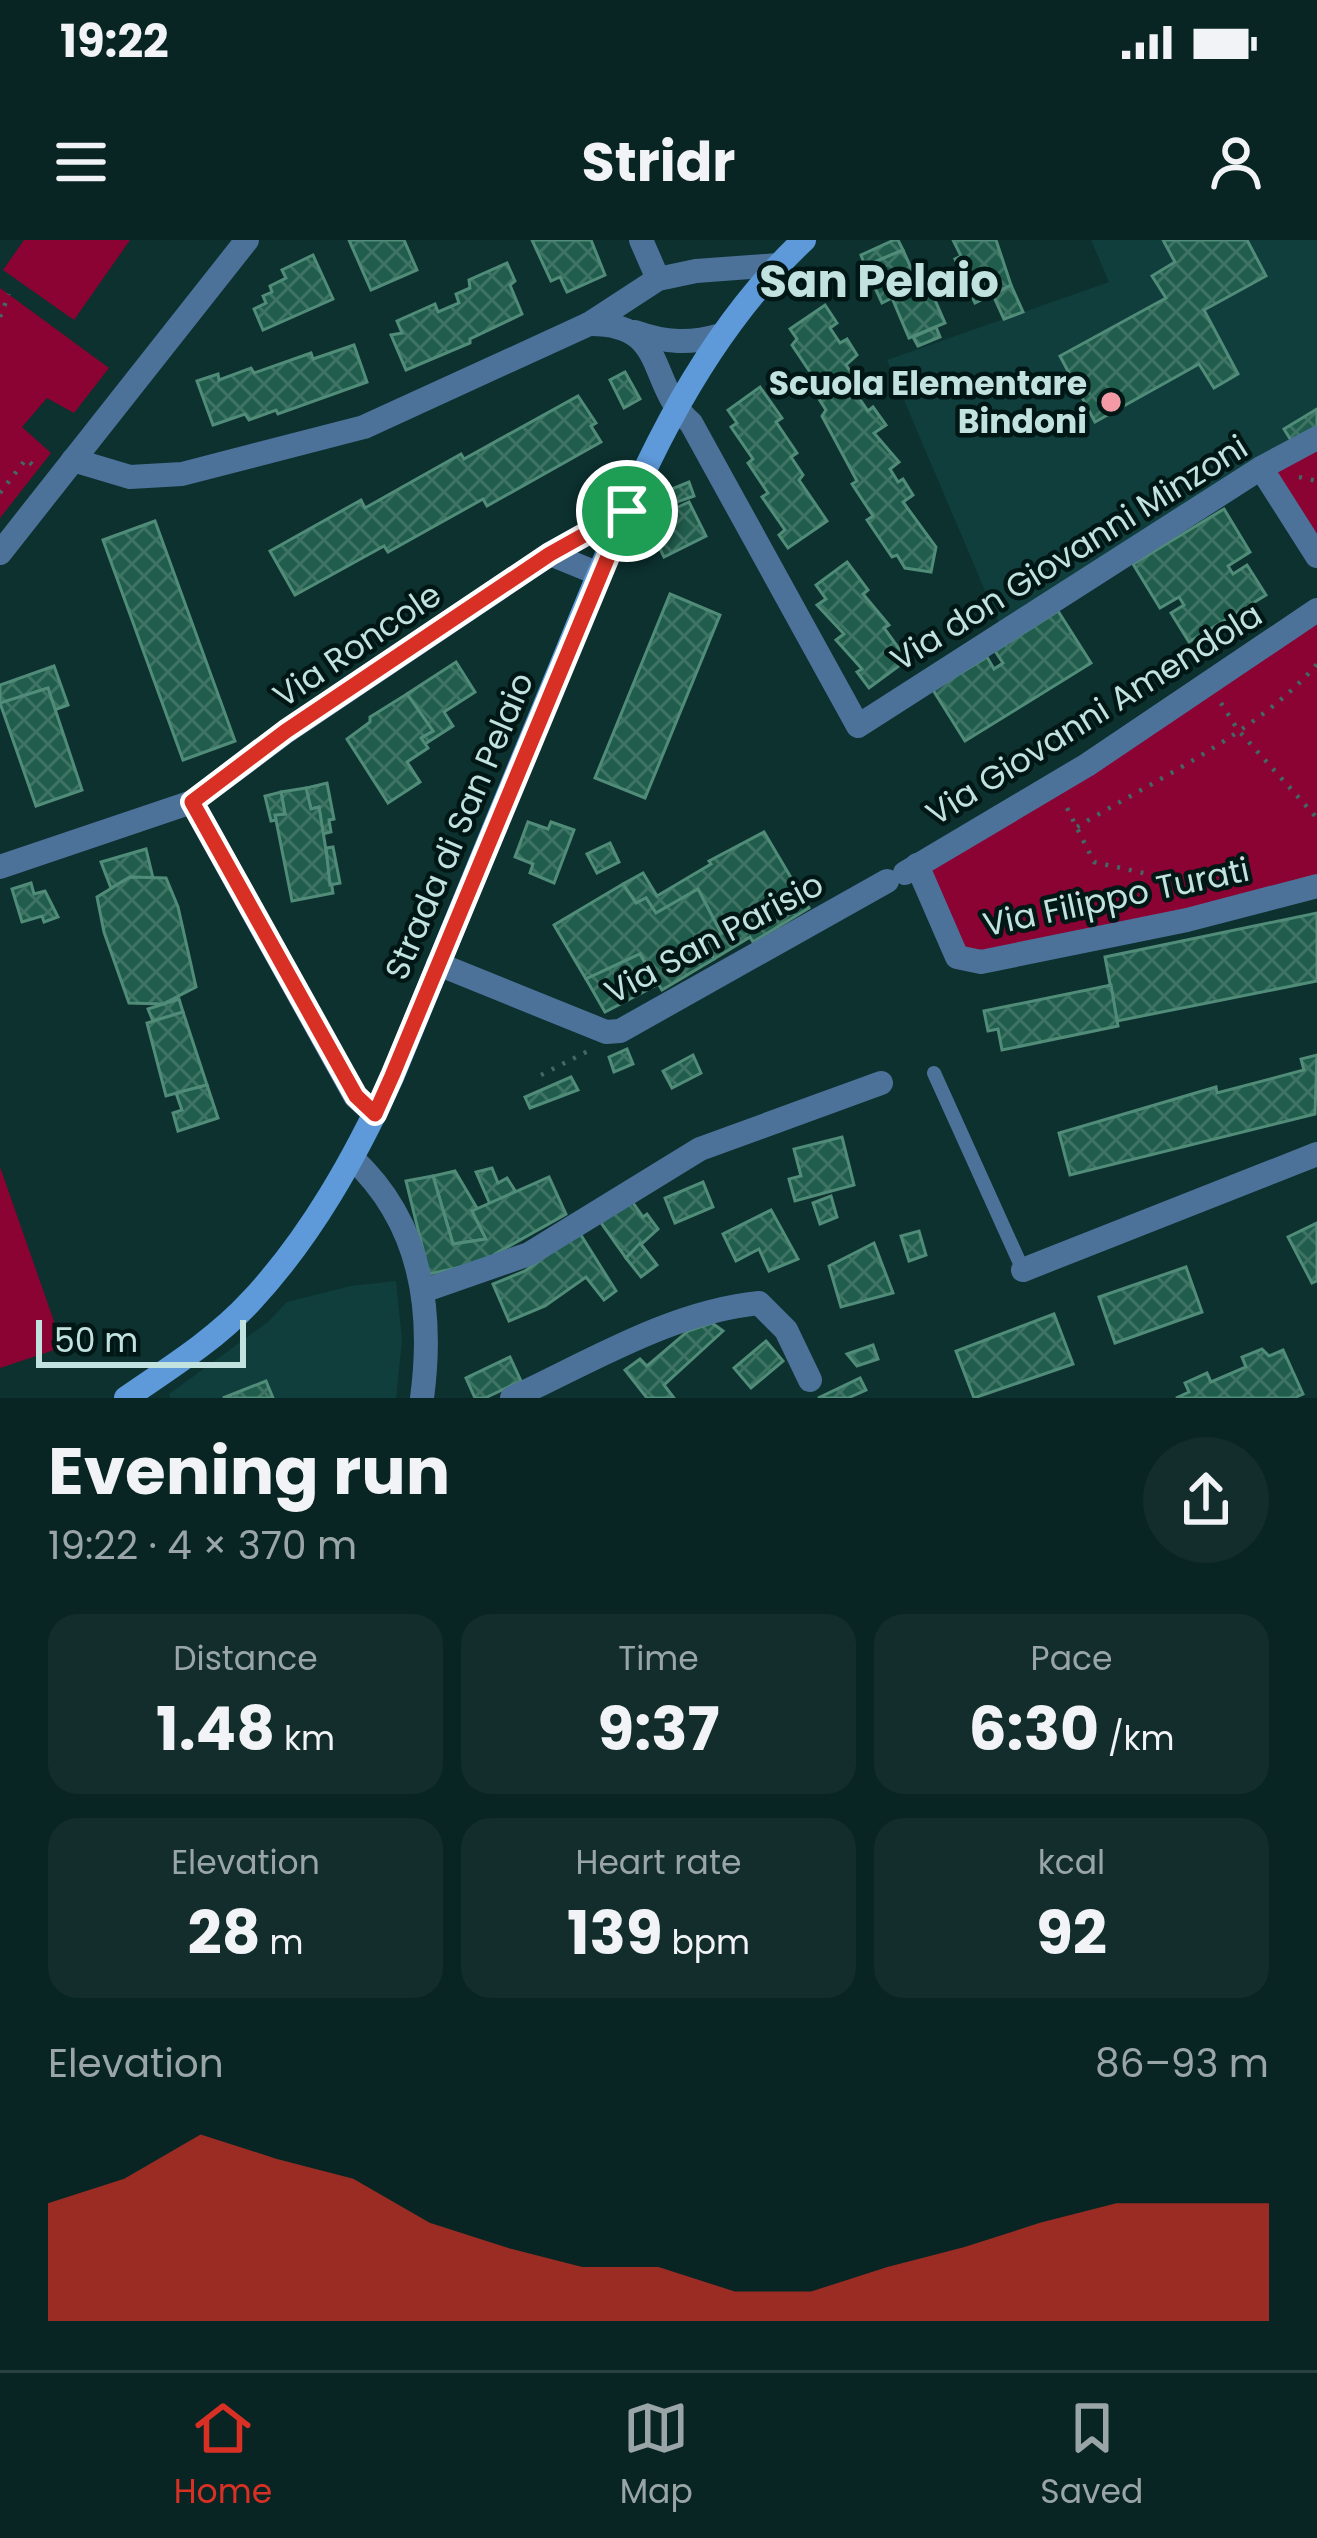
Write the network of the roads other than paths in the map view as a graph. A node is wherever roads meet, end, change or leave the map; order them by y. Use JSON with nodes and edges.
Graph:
{"nodes":[{"id":1,"x":247,"y":240,"type":"edge"},
{"id":2,"x":641,"y":240,"type":"edge"},
{"id":3,"x":804,"y":240,"type":"edge"},
{"id":4,"x":778,"y":265,"type":"junction"},
{"id":5,"x":658,"y":279,"type":"junction"},
{"id":6,"x":589,"y":324,"type":"junction"},
{"id":7,"x":633,"y":331,"type":"junction"},
{"id":8,"x":722,"y":334,"type":"junction"},
{"id":9,"x":675,"y":409,"type":"junction"},
{"id":10,"x":1317,"y":438,"type":"edge"},
{"id":11,"x":74,"y":460,"type":"junction"},
{"id":12,"x":1261,"y":468,"type":"junction"},
{"id":13,"x":627,"y":511,"type":"junction"},
{"id":14,"x":0,"y":553,"type":"edge"},
{"id":15,"x":550,"y":554,"type":"junction"},
{"id":16,"x":1317,"y":556,"type":"edge"},
{"id":17,"x":599,"y":574,"type":"junction"},
{"id":18,"x":1317,"y":610,"type":"edge"},
{"id":19,"x":192,"y":802,"type":"junction"},
{"id":20,"x":0,"y":867,"type":"edge"},
{"id":21,"x":903,"y":873,"type":"junction"},
{"id":22,"x":1317,"y":886,"type":"edge"},
{"id":23,"x":438,"y":964,"type":"junction"},
{"id":24,"x":934,"y":1073,"type":"dead end"},
{"id":25,"x":881,"y":1083,"type":"dead end"},
{"id":26,"x":375,"y":1114,"type":"junction"},
{"id":27,"x":1317,"y":1154,"type":"edge"},
{"id":28,"x":352,"y":1158,"type":"junction"},
{"id":29,"x":1023,"y":1270,"type":"joint"},
{"id":30,"x":423,"y":1291,"type":"junction"},
{"id":31,"x":810,"y":1380,"type":"dead end"},
{"id":32,"x":126,"y":1398,"type":"edge"},
{"id":33,"x":422,"y":1398,"type":"edge"},
{"id":34,"x":512,"y":1398,"type":"edge"}],
"edges":[{"from":1,"to":11,"type":"street"},
{"from":2,"to":5,"type":"street"},
{"from":3,"to":4,"type":"main road","name":"Strada di San Pelaio"},
{"from":4,"to":5,"type":"street"},
{"from":4,"to":8,"type":"main road","name":"Strada di San Pelaio"},
{"from":5,"to":6,"type":"street"},
{"from":6,"to":7,"type":"street"},
{"from":6,"to":11,"type":"street"},
{"from":7,"to":8,"type":"street"},
{"from":7,"to":9,"type":"street"},
{"from":8,"to":9,"type":"main road","name":"Strada di San Pelaio"},
{"from":9,"to":12,"type":"street","name":"Via don Giovanni Minzoni"},
{"from":9,"to":13,"type":"main road","name":"Strada di San Pelaio"},
{"from":10,"to":12,"type":"street","name":"Via don Giovanni Minzoni"},
{"from":11,"to":14,"type":"street"},
{"from":12,"to":16,"type":"street"},
{"from":13,"to":15,"type":"street","name":"Via Roncole"},
{"from":13,"to":17,"type":"main road","name":"Strada di San Pelaio"},
{"from":15,"to":17,"type":"street"},
{"from":15,"to":19,"type":"street","name":"Via Roncole"},
{"from":17,"to":23,"type":"main road","name":"Strada di San Pelaio"},
{"from":18,"to":21,"type":"street","name":"Via Giovanni Amendola"},
{"from":19,"to":20,"type":"street","name":"Via Roncole"},
{"from":19,"to":26,"type":"street"},
{"from":21,"to":22,"type":"street","name":"Via Filippo Turati"},
{"from":21,"to":23,"type":"street","name":"Via San Parisio"},
{"from":23,"to":26,"type":"main road","name":"Strada di San Pelaio"},
{"from":24,"to":29,"type":"lane"},
{"from":25,"to":30,"type":"street"},
{"from":26,"to":28,"type":"main road","name":"Strada di San Pelaio"},
{"from":27,"to":29,"type":"street"},
{"from":28,"to":30,"type":"street"},
{"from":28,"to":32,"type":"main road","name":"Strada di San Pelaio"},
{"from":30,"to":33,"type":"street"},
{"from":31,"to":34,"type":"street"}]}
